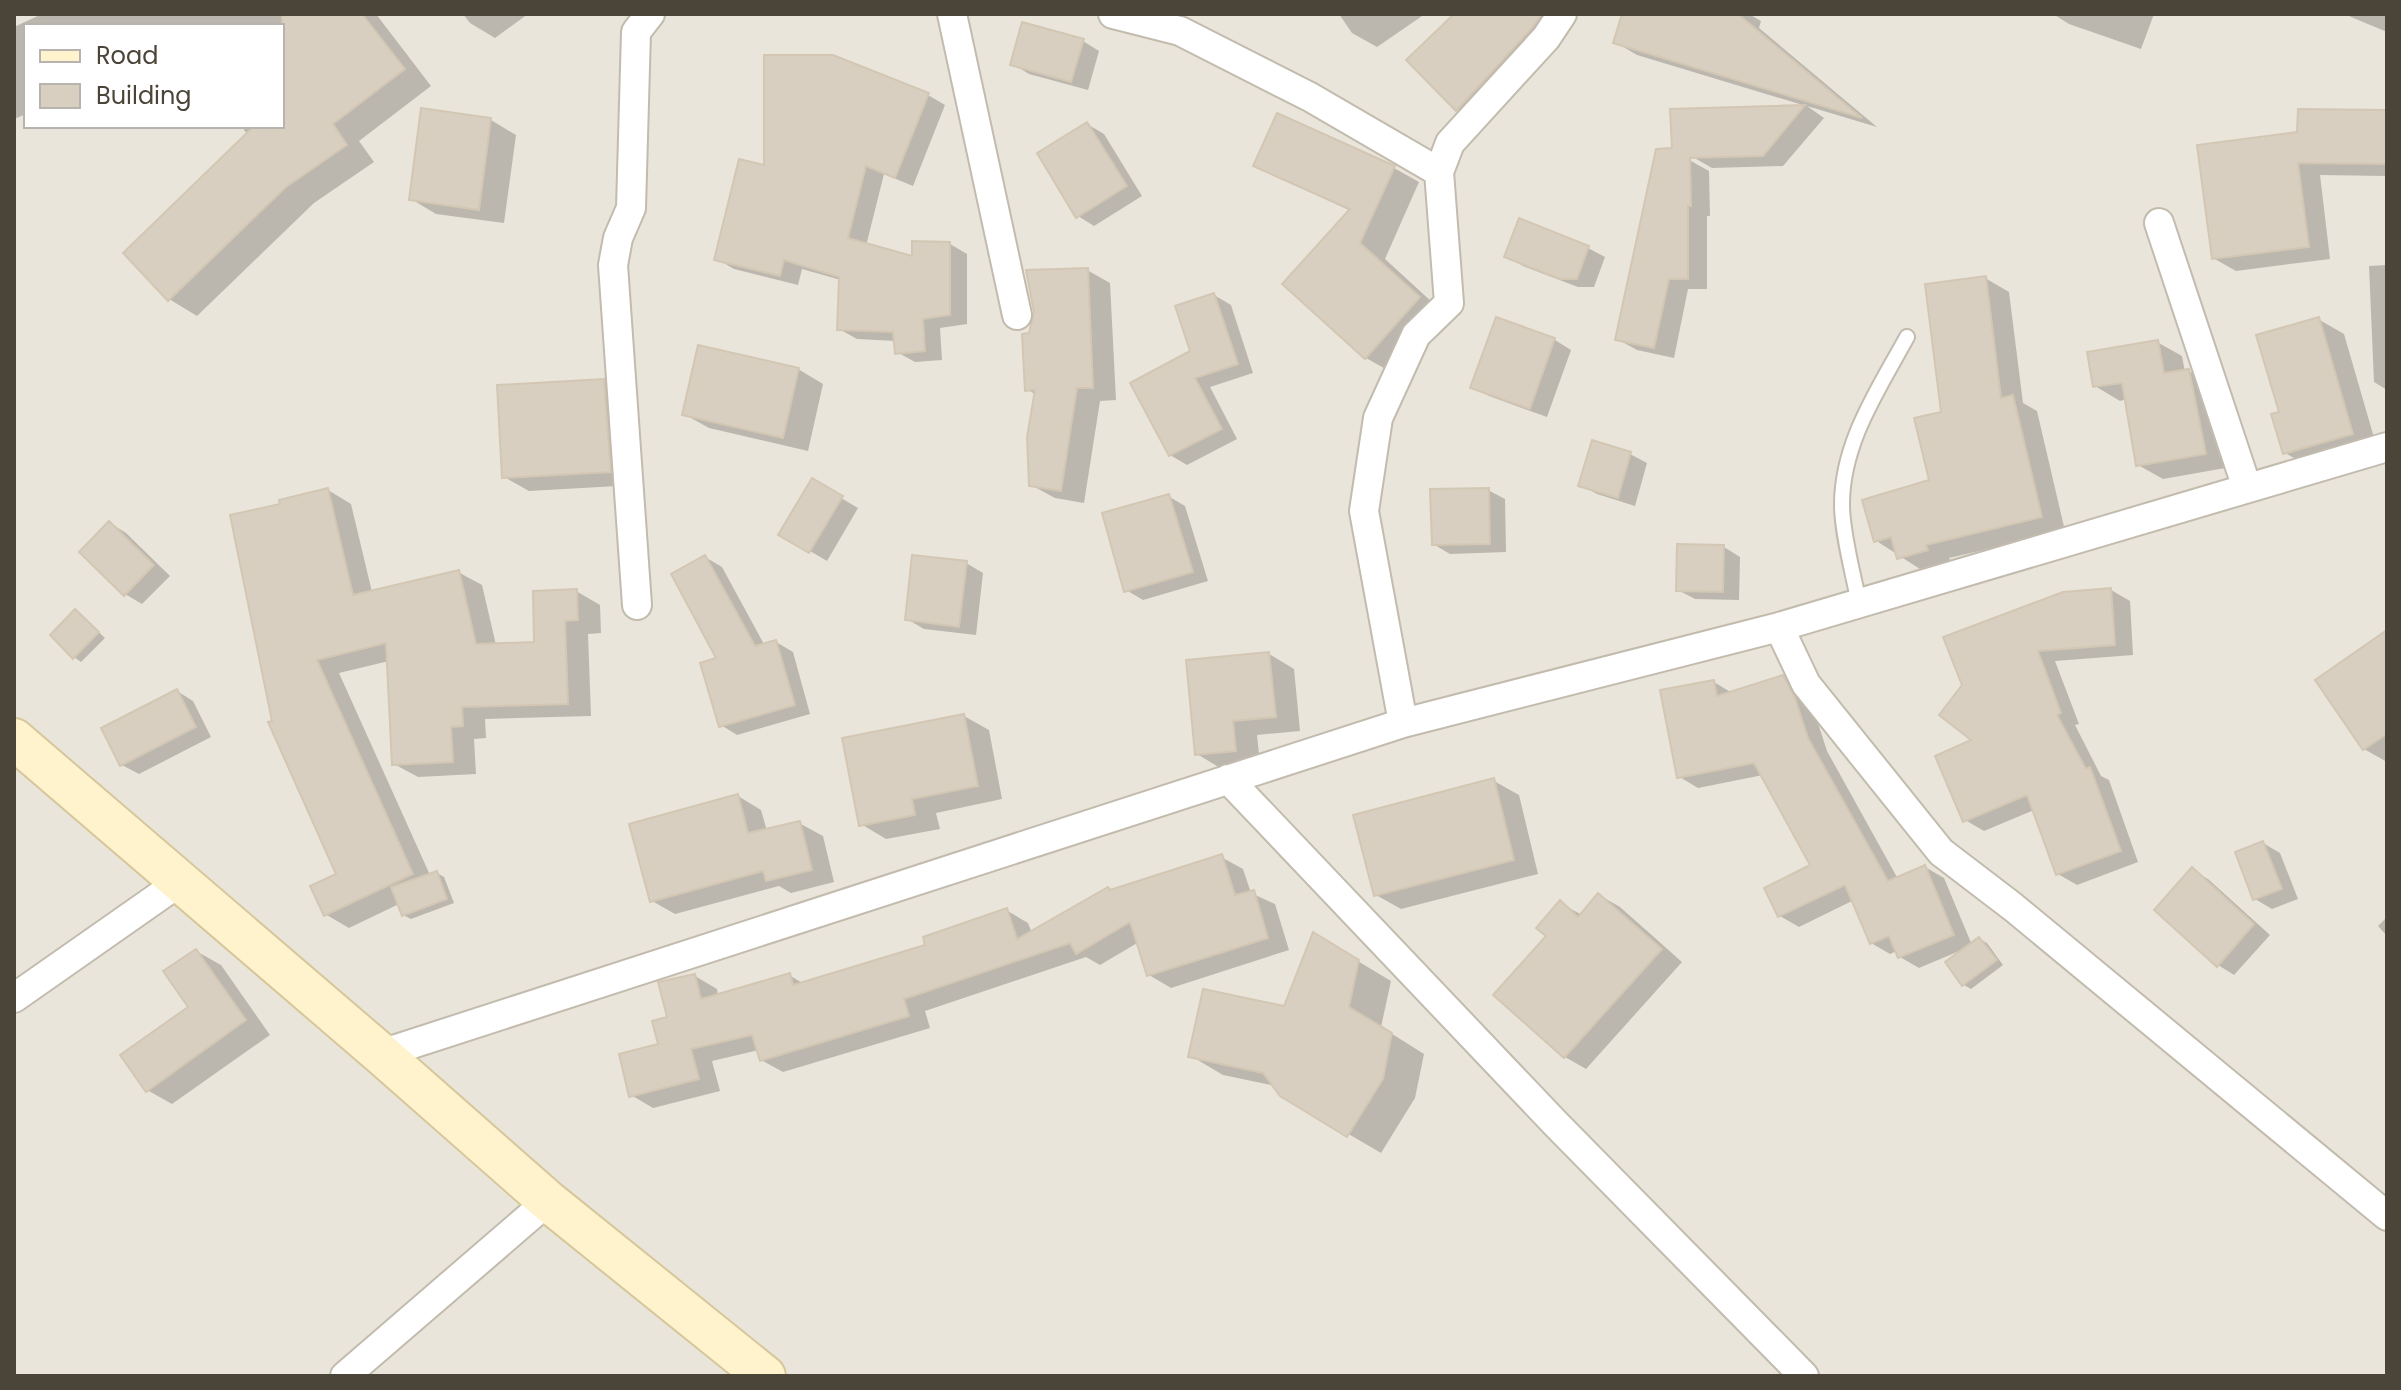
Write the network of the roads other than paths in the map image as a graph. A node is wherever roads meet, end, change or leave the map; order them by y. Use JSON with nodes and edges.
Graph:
{"nodes":[{"id":1,"x":650,"y":14,"type":"edge"},
{"id":2,"x":952,"y":14,"type":"edge"},
{"id":3,"x":1113,"y":14,"type":"edge"},
{"id":4,"x":1562,"y":14,"type":"edge"},
{"id":5,"x":1439,"y":172,"type":"junction"},
{"id":6,"x":2159,"y":223,"type":"dead end"},
{"id":7,"x":1017,"y":315,"type":"dead end"},
{"id":8,"x":1907,"y":337,"type":"dead end"},
{"id":9,"x":2386,"y":450,"type":"edge"},
{"id":10,"x":2247,"y":488,"type":"junction"},
{"id":11,"x":1859,"y":604,"type":"junction"},
{"id":12,"x":637,"y":605,"type":"dead end"},
{"id":13,"x":1779,"y":627,"type":"junction"},
{"id":14,"x":1403,"y":723,"type":"junction"},
{"id":15,"x":14,"y":739,"type":"edge"},
{"id":16,"x":1228,"y":779,"type":"junction"},
{"id":17,"x":181,"y":881,"type":"junction"},
{"id":18,"x":14,"y":998,"type":"edge"},
{"id":19,"x":381,"y":1054,"type":"junction"},
{"id":20,"x":548,"y":1201,"type":"junction"},
{"id":21,"x":2387,"y":1216,"type":"edge"},
{"id":22,"x":742,"y":1368,"type":"edge"},
{"id":23,"x":345,"y":1376,"type":"edge"},
{"id":24,"x":1804,"y":1376,"type":"edge"}],
"edges":[{"from":1,"to":12,"type":"street"},
{"from":2,"to":7,"type":"street"},
{"from":3,"to":5,"type":"street"},
{"from":4,"to":5,"type":"street"},
{"from":5,"to":14,"type":"street"},
{"from":6,"to":10,"type":"street"},
{"from":8,"to":11,"type":"lane"},
{"from":9,"to":10,"type":"street"},
{"from":10,"to":11,"type":"street"},
{"from":11,"to":13,"type":"street"},
{"from":13,"to":14,"type":"street"},
{"from":13,"to":21,"type":"street"},
{"from":14,"to":16,"type":"street"},
{"from":15,"to":17,"type":"street"},
{"from":16,"to":19,"type":"street"},
{"from":16,"to":24,"type":"street"},
{"from":17,"to":18,"type":"street"},
{"from":17,"to":19,"type":"street"},
{"from":19,"to":20,"type":"street"},
{"from":20,"to":22,"type":"street"},
{"from":20,"to":23,"type":"street"}]}
